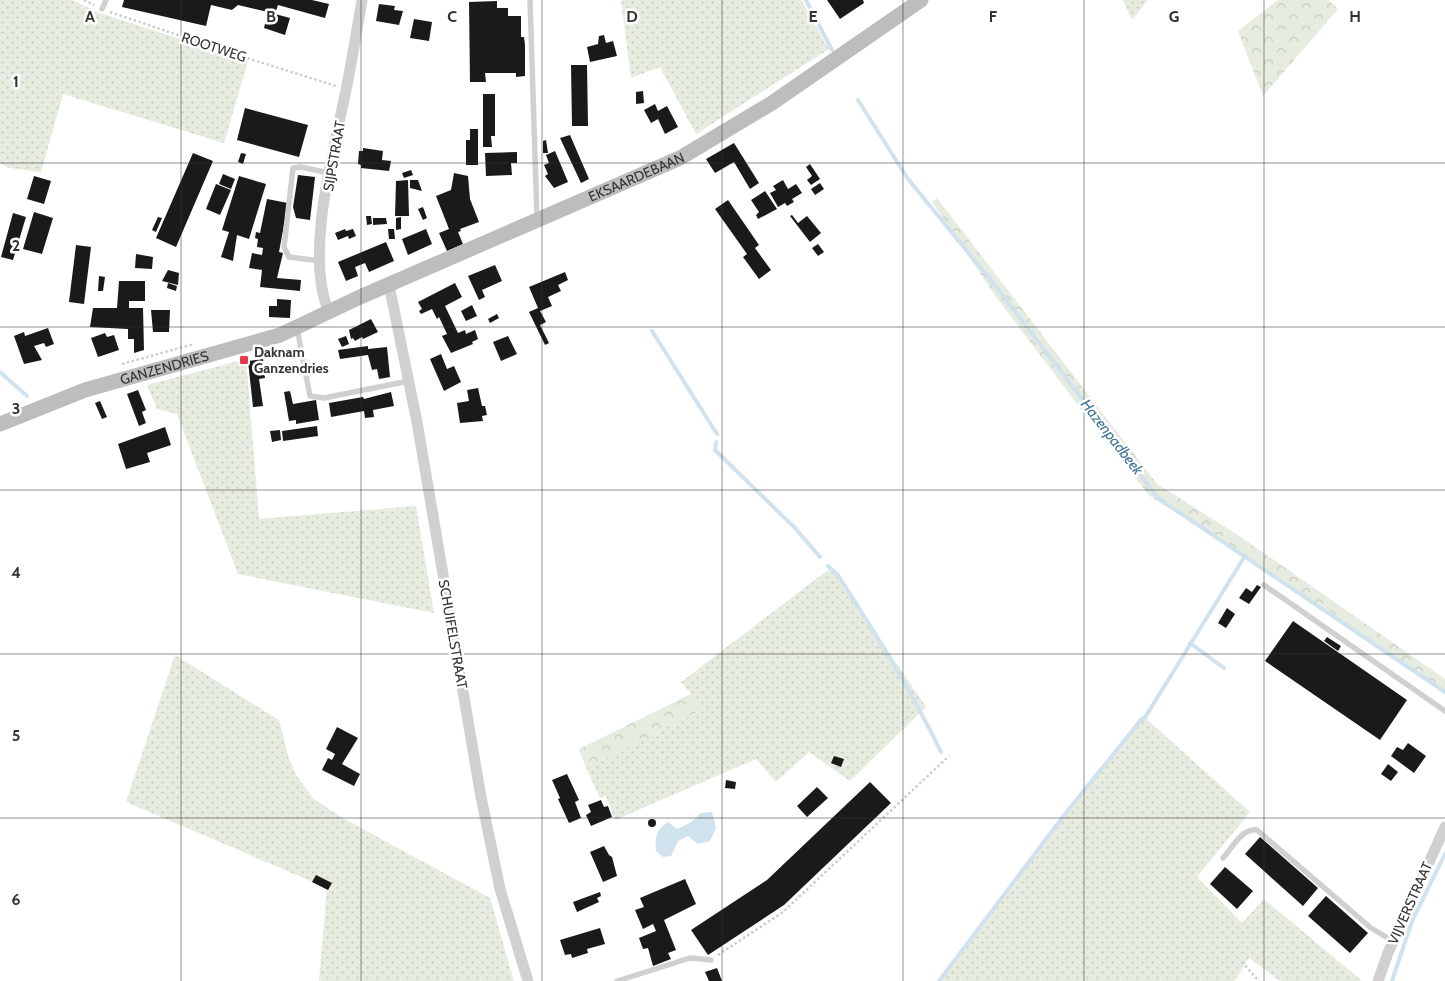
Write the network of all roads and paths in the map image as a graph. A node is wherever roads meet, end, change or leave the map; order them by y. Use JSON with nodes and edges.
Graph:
{"nodes":[{"id":1,"x":84,"y":0,"type":"edge"},
{"id":2,"x":106,"y":0,"type":"edge"},
{"id":3,"x":362,"y":0,"type":"edge"},
{"id":4,"x":530,"y":0,"type":"edge"},
{"id":5,"x":920,"y":0,"type":"edge"},
{"id":6,"x":102,"y":9,"type":"junction"},
{"id":7,"x":347,"y":89,"type":"junction"},
{"id":8,"x":330,"y":174,"type":"junction"},
{"id":9,"x":537,"y":220,"type":"junction"},
{"id":10,"x":320,"y":261,"type":"junction"},
{"id":11,"x":389,"y":285,"type":"junction"},
{"id":12,"x":330,"y":312,"type":"junction"},
{"id":13,"x":297,"y":328,"type":"junction"},
{"id":14,"x":409,"y":381,"type":"junction"},
{"id":15,"x":0,"y":424,"type":"edge"},
{"id":16,"x":1264,"y":584,"type":"dead end"},
{"id":17,"x":1445,"y":711,"type":"edge"},
{"id":18,"x":949,"y":756,"type":"dead end"},
{"id":19,"x":1445,"y":827,"type":"edge"},
{"id":20,"x":1223,"y":858,"type":"dead end"},
{"id":21,"x":1393,"y":941,"type":"junction"},
{"id":22,"x":711,"y":960,"type":"joint"},
{"id":23,"x":1242,"y":962,"type":"dead end"},
{"id":24,"x":528,"y":981,"type":"edge"},
{"id":25,"x":617,"y":981,"type":"edge"},
{"id":26,"x":1259,"y":981,"type":"edge"},
{"id":27,"x":1378,"y":981,"type":"edge"}],
"edges":[{"from":1,"to":6,"type":"path","name":"ROOTWEG"},
{"from":2,"to":6,"type":"lane"},
{"from":3,"to":7,"type":"street","name":"SIJPSTRAAT"},
{"from":4,"to":9,"type":"lane"},
{"from":5,"to":9,"type":"main road","name":"EKSAARDEBAAN"},
{"from":6,"to":7,"type":"path","name":"ROOTWEG"},
{"from":7,"to":8,"type":"street","name":"SIJPSTRAAT"},
{"from":8,"to":10,"type":"street","name":"SIJPSTRAAT"},
{"from":8,"to":10,"type":"lane"},
{"from":9,"to":11,"type":"main road","name":"EKSAARDEBAAN"},
{"from":10,"to":12,"type":"street","name":"SIJPSTRAAT"},
{"from":11,"to":12,"type":"main road","name":"EKSAARDEBAAN"},
{"from":11,"to":14,"type":"street","name":"SCHUIFELSTRAAT"},
{"from":12,"to":13,"type":"main road","name":"GANZENDRIES"},
{"from":13,"to":14,"type":"lane"},
{"from":13,"to":15,"type":"main road","name":"GANZENDRIES"},
{"from":14,"to":24,"type":"street","name":"SCHUIFELSTRAAT"},
{"from":16,"to":17,"type":"lane"},
{"from":18,"to":22,"type":"path"},
{"from":19,"to":21,"type":"street","name":"VIJVERSTRAAT"},
{"from":20,"to":21,"type":"lane"},
{"from":21,"to":27,"type":"street","name":"VIJVERSTRAAT"},
{"from":22,"to":25,"type":"lane"},
{"from":23,"to":26,"type":"path"}]}
